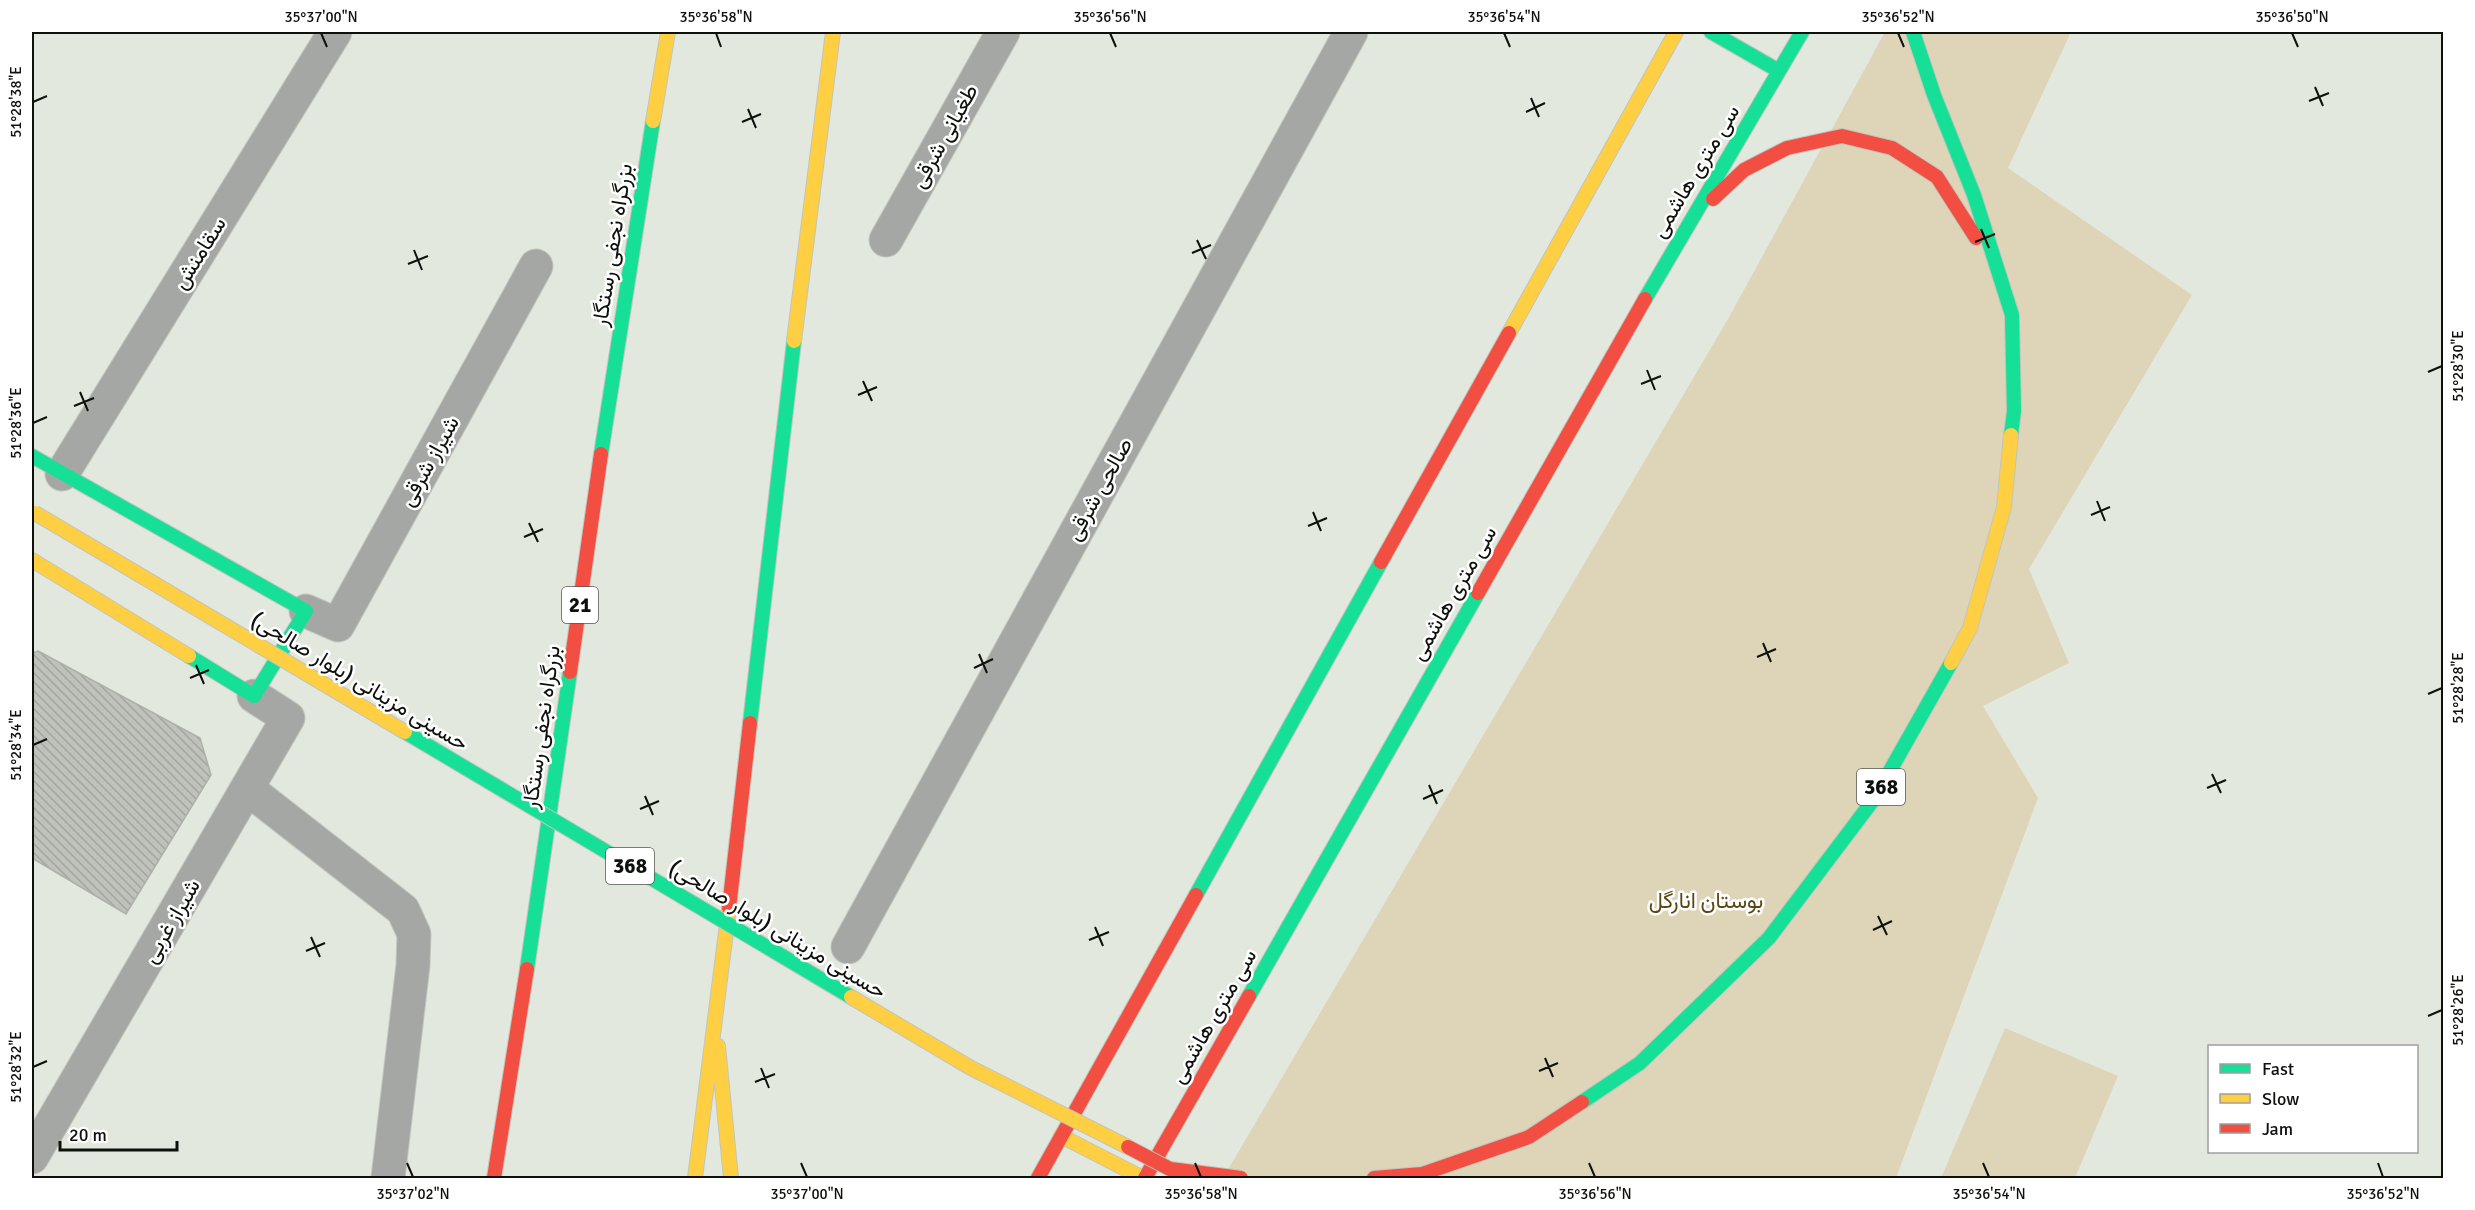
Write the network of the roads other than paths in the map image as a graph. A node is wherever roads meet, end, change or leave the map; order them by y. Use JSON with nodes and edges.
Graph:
{"nodes":[{"id":1,"x":335,"y":32,"type":"edge"},
{"id":2,"x":668,"y":32,"type":"edge"},
{"id":3,"x":833,"y":32,"type":"edge"},
{"id":4,"x":1003,"y":32,"type":"edge"},
{"id":5,"x":1351,"y":32,"type":"edge"},
{"id":6,"x":1676,"y":32,"type":"edge"},
{"id":7,"x":1711,"y":32,"type":"edge"},
{"id":8,"x":1802,"y":32,"type":"edge"},
{"id":9,"x":1913,"y":32,"type":"edge"},
{"id":10,"x":1779,"y":71,"type":"junction"},
{"id":11,"x":1688,"y":223,"type":"junction"},
{"id":12,"x":886,"y":240,"type":"dead end"},
{"id":13,"x":536,"y":266,"type":"dead end"},
{"id":14,"x":2012,"y":315,"type":"junction"},
{"id":15,"x":32,"y":456,"type":"edge"},
{"id":16,"x":62,"y":474,"type":"junction"},
{"id":17,"x":33,"y":512,"type":"edge"},
{"id":18,"x":32,"y":562,"type":"edge"},
{"id":19,"x":306,"y":611,"type":"junction"},
{"id":20,"x":254,"y":696,"type":"junction"},
{"id":21,"x":248,"y":789,"type":"junction"},
{"id":22,"x":848,"y":947,"type":"dead end"},
{"id":23,"x":716,"y":1020,"type":"junction"},
{"id":24,"x":394,"y":1131,"type":"junction"},
{"id":25,"x":1061,"y":1136,"type":"junction"},
{"id":26,"x":32,"y":1158,"type":"edge"},
{"id":27,"x":366,"y":1179,"type":"edge"},
{"id":28,"x":388,"y":1179,"type":"edge"},
{"id":29,"x":494,"y":1179,"type":"edge"},
{"id":30,"x":695,"y":1179,"type":"edge"},
{"id":31,"x":731,"y":1179,"type":"edge"},
{"id":32,"x":1038,"y":1179,"type":"edge"},
{"id":33,"x":1144,"y":1179,"type":"edge"},
{"id":34,"x":1241,"y":1179,"type":"edge"},
{"id":35,"x":1374,"y":1179,"type":"edge"}],
"edges":[{"from":1,"to":16,"type":"street","name":"سقامنش"},
{"from":2,"to":29,"type":"main road","name":"بزرگراه نجفی رستگار","number":"21"},
{"from":3,"to":23,"type":"main road"},
{"from":4,"to":12,"type":"street","name":"طغیانی شرقی"},
{"from":5,"to":22,"type":"street","name":"صالحی شرقی"},
{"from":6,"to":25,"type":"main road"},
{"from":7,"to":10,"type":"main road"},
{"from":8,"to":10,"type":"main road","name":"سی متری هاشمی"},
{"from":9,"to":14,"type":"main road"},
{"from":10,"to":11,"type":"main road","name":"سی متری هاشمی"},
{"from":11,"to":14,"type":"main road"},
{"from":11,"to":33,"type":"main road","name":"سی متری هاشمی"},
{"from":13,"to":19,"type":"street","name":"شیراز شرقی"},
{"from":14,"to":35,"type":"main road","number":"368"},
{"from":15,"to":16,"type":"main road","name":"حسینی مزینانی (بلوار صالحی)"},
{"from":16,"to":19,"type":"main road","name":"حسینی مزینانی (بلوار صالحی)"},
{"from":17,"to":34,"type":"main road","name":"حسینی مزینانی (بلوار صالحی)","number":"368","bridge":true},
{"from":18,"to":20,"type":"main road"},
{"from":19,"to":20,"type":"main road"},
{"from":20,"to":21,"type":"street","name":"شیراز غربی"},
{"from":21,"to":24,"type":"street"},
{"from":21,"to":26,"type":"street","name":"شیراز غربی"},
{"from":23,"to":30,"type":"main road"},
{"from":23,"to":31,"type":"main road"},
{"from":24,"to":27,"type":"street"},
{"from":24,"to":28,"type":"street"},
{"from":25,"to":32,"type":"main road"},
{"from":25,"to":33,"type":"main road"}]}
